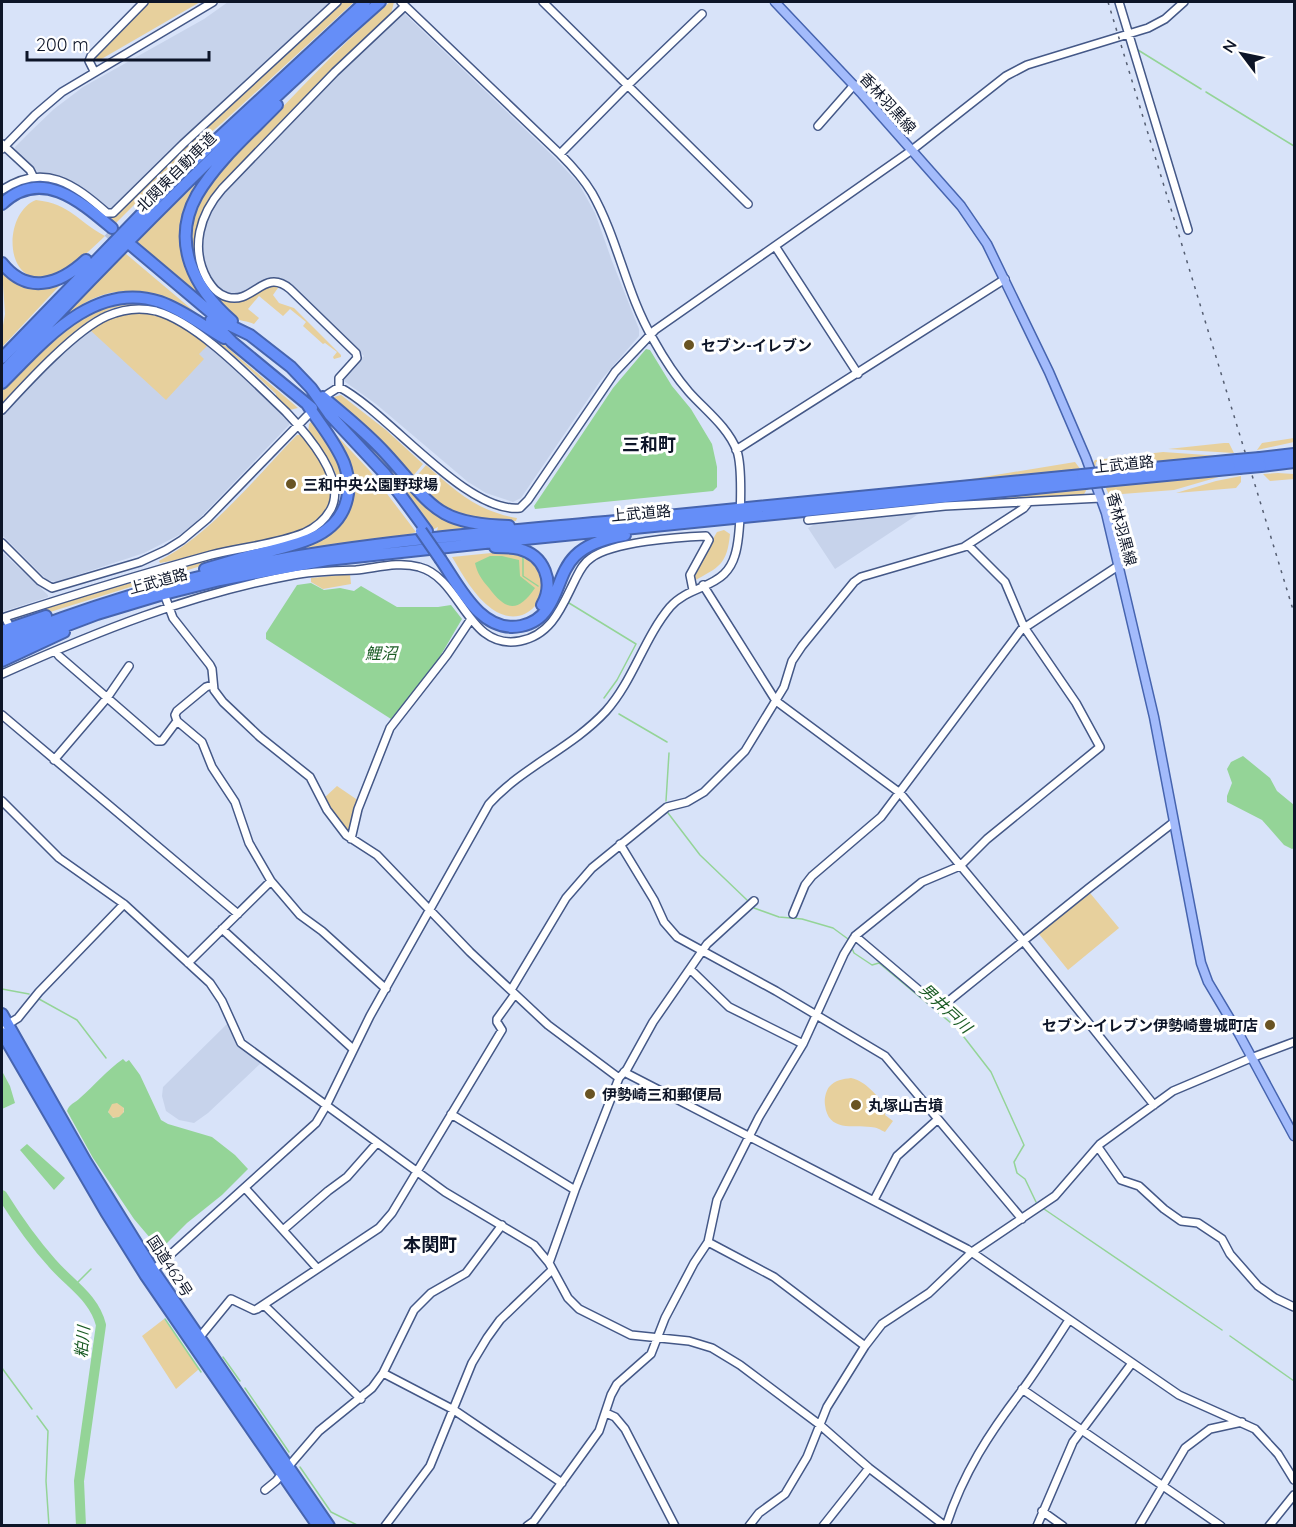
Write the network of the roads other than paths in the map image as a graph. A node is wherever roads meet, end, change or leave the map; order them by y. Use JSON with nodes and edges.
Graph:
{"nodes":[{"id":1,"x":144,"y":2,"type":"edge"},
{"id":2,"x":213,"y":2,"type":"edge"},
{"id":3,"x":337,"y":2,"type":"edge"},
{"id":4,"x":365,"y":2,"type":"edge"},
{"id":5,"x":380,"y":2,"type":"edge"},
{"id":6,"x":543,"y":2,"type":"edge"},
{"id":7,"x":775,"y":2,"type":"edge"},
{"id":8,"x":1119,"y":2,"type":"edge"},
{"id":9,"x":1184,"y":2,"type":"edge"},
{"id":10,"x":403,"y":4,"type":"edge"},
{"id":11,"x":702,"y":14,"type":"dead end"},
{"id":12,"x":349,"y":29,"type":"junction"},
{"id":13,"x":1128,"y":34,"type":"junction"},
{"id":14,"x":94,"y":71,"type":"junction"},
{"id":15,"x":628,"y":85,"type":"junction"},
{"id":16,"x":854,"y":85,"type":"junction"},
{"id":17,"x":818,"y":126,"type":"dead end"},
{"id":18,"x":2,"y":146,"type":"edge"},
{"id":19,"x":912,"y":150,"type":"junction"},
{"id":20,"x":560,"y":154,"type":"junction"},
{"id":21,"x":185,"y":169,"type":"junction"},
{"id":22,"x":33,"y":176,"type":"junction"},
{"id":23,"x":2,"y":190,"type":"edge"},
{"id":24,"x":2,"y":204,"type":"edge"},
{"id":25,"x":748,"y":204,"type":"dead end"},
{"id":26,"x":2,"y":215,"type":"edge"},
{"id":27,"x":1188,"y":230,"type":"dead end"},
{"id":28,"x":775,"y":246,"type":"junction"},
{"id":29,"x":2,"y":263,"type":"edge"},
{"id":30,"x":1005,"y":279,"type":"junction"},
{"id":31,"x":242,"y":330,"type":"junction"},
{"id":32,"x":650,"y":334,"type":"junction"},
{"id":33,"x":232,"y":342,"type":"junction"},
{"id":34,"x":2,"y":358,"type":"edge"},
{"id":35,"x":2,"y":373,"type":"edge"},
{"id":36,"x":858,"y":374,"type":"junction"},
{"id":37,"x":2,"y":383,"type":"edge"},
{"id":38,"x":339,"y":387,"type":"junction"},
{"id":39,"x":311,"y":388,"type":"junction"},
{"id":40,"x":328,"y":394,"type":"dead end"},
{"id":41,"x":307,"y":404,"type":"junction"},
{"id":42,"x":2,"y":411,"type":"edge"},
{"id":43,"x":307,"y":416,"type":"dead end"},
{"id":44,"x":298,"y":425,"type":"junction"},
{"id":45,"x":736,"y":450,"type":"junction"},
{"id":46,"x":1294,"y":454,"type":"edge"},
{"id":47,"x":1261,"y":462,"type":"junction"},
{"id":48,"x":1294,"y":462,"type":"edge"},
{"id":49,"x":1084,"y":479,"type":"junction"},
{"id":50,"x":1101,"y":498,"type":"junction"},
{"id":51,"x":1028,"y":502,"type":"junction"},
{"id":52,"x":904,"y":505,"type":"junction"},
{"id":53,"x":739,"y":513,"type":"junction"},
{"id":54,"x":828,"y":513,"type":"junction"},
{"id":55,"x":808,"y":520,"type":"dead end"},
{"id":56,"x":687,"y":523,"type":"junction"},
{"id":57,"x":581,"y":524,"type":"junction"},
{"id":58,"x":424,"y":531,"type":"junction"},
{"id":59,"x":2,"y":543,"type":"edge"},
{"id":60,"x":968,"y":545,"type":"junction"},
{"id":61,"x":400,"y":552,"type":"junction"},
{"id":62,"x":444,"y":559,"type":"junction"},
{"id":63,"x":1118,"y":566,"type":"junction"},
{"id":64,"x":88,"y":578,"type":"junction"},
{"id":65,"x":703,"y":585,"type":"junction"},
{"id":66,"x":91,"y":590,"type":"junction"},
{"id":67,"x":693,"y":590,"type":"junction"},
{"id":68,"x":135,"y":594,"type":"junction"},
{"id":69,"x":106,"y":597,"type":"junction"},
{"id":70,"x":167,"y":603,"type":"junction"},
{"id":71,"x":124,"y":606,"type":"junction"},
{"id":72,"x":82,"y":610,"type":"junction"},
{"id":73,"x":471,"y":619,"type":"junction"},
{"id":74,"x":5,"y":627,"type":"edge"},
{"id":75,"x":1024,"y":627,"type":"junction"},
{"id":76,"x":2,"y":641,"type":"edge"},
{"id":77,"x":2,"y":650,"type":"edge"},
{"id":78,"x":55,"y":651,"type":"junction"},
{"id":79,"x":2,"y":661,"type":"edge"},
{"id":80,"x":129,"y":666,"type":"dead end"},
{"id":81,"x":2,"y":674,"type":"edge"},
{"id":82,"x":212,"y":685,"type":"junction"},
{"id":83,"x":106,"y":698,"type":"junction"},
{"id":84,"x":776,"y":701,"type":"junction"},
{"id":85,"x":2,"y":715,"type":"edge"},
{"id":86,"x":177,"y":721,"type":"junction"},
{"id":87,"x":54,"y":760,"type":"junction"},
{"id":88,"x":900,"y":793,"type":"junction"},
{"id":89,"x":2,"y":801,"type":"edge"},
{"id":90,"x":1174,"y":822,"type":"junction"},
{"id":91,"x":351,"y":839,"type":"junction"},
{"id":92,"x":620,"y":844,"type":"junction"},
{"id":93,"x":960,"y":866,"type":"junction"},
{"id":94,"x":270,"y":881,"type":"junction"},
{"id":95,"x":754,"y":901,"type":"dead end"},
{"id":96,"x":124,"y":904,"type":"junction"},
{"id":97,"x":430,"y":911,"type":"junction"},
{"id":98,"x":238,"y":914,"type":"junction"},
{"id":99,"x":794,"y":914,"type":"dead end"},
{"id":100,"x":222,"y":929,"type":"junction"},
{"id":101,"x":855,"y":936,"type":"junction"},
{"id":102,"x":1024,"y":942,"type":"junction"},
{"id":103,"x":702,"y":950,"type":"junction"},
{"id":104,"x":188,"y":963,"type":"junction"},
{"id":105,"x":691,"y":970,"type":"junction"},
{"id":106,"x":386,"y":989,"type":"junction"},
{"id":107,"x":513,"y":992,"type":"junction"},
{"id":108,"x":2,"y":1014,"type":"edge"},
{"id":109,"x":817,"y":1016,"type":"junction"},
{"id":110,"x":4,"y":1029,"type":"edge"},
{"id":111,"x":1294,"y":1042,"type":"edge"},
{"id":112,"x":803,"y":1044,"type":"junction"},
{"id":113,"x":353,"y":1049,"type":"junction"},
{"id":114,"x":1251,"y":1058,"type":"junction"},
{"id":115,"x":622,"y":1075,"type":"junction"},
{"id":116,"x":1154,"y":1105,"type":"junction"},
{"id":117,"x":326,"y":1106,"type":"junction"},
{"id":118,"x":451,"y":1114,"type":"junction"},
{"id":119,"x":938,"y":1119,"type":"junction"},
{"id":120,"x":749,"y":1136,"type":"junction"},
{"id":121,"x":1294,"y":1136,"type":"edge"},
{"id":122,"x":377,"y":1143,"type":"junction"},
{"id":123,"x":1098,"y":1147,"type":"junction"},
{"id":124,"x":417,"y":1172,"type":"junction"},
{"id":125,"x":245,"y":1188,"type":"junction"},
{"id":126,"x":575,"y":1190,"type":"junction"},
{"id":127,"x":873,"y":1200,"type":"junction"},
{"id":128,"x":1022,"y":1219,"type":"junction"},
{"id":129,"x":502,"y":1225,"type":"junction"},
{"id":130,"x":283,"y":1230,"type":"junction"},
{"id":131,"x":708,"y":1242,"type":"junction"},
{"id":132,"x":972,"y":1252,"type":"junction"},
{"id":133,"x":551,"y":1267,"type":"junction"},
{"id":134,"x":317,"y":1268,"type":"junction"},
{"id":135,"x":150,"y":1273,"type":"junction"},
{"id":136,"x":264,"y":1305,"type":"junction"},
{"id":137,"x":1294,"y":1307,"type":"edge"},
{"id":138,"x":1070,"y":1320,"type":"junction"},
{"id":139,"x":200,"y":1338,"type":"junction"},
{"id":140,"x":659,"y":1338,"type":"junction"},
{"id":141,"x":865,"y":1346,"type":"junction"},
{"id":142,"x":1132,"y":1363,"type":"junction"},
{"id":143,"x":383,"y":1373,"type":"junction"},
{"id":144,"x":1022,"y":1389,"type":"junction"},
{"id":145,"x":361,"y":1399,"type":"junction"},
{"id":146,"x":454,"y":1410,"type":"junction"},
{"id":147,"x":606,"y":1413,"type":"junction"},
{"id":148,"x":1242,"y":1422,"type":"junction"},
{"id":149,"x":820,"y":1425,"type":"junction"},
{"id":150,"x":1081,"y":1429,"type":"junction"},
{"id":151,"x":869,"y":1468,"type":"junction"},
{"id":152,"x":286,"y":1469,"type":"junction"},
{"id":153,"x":1294,"y":1480,"type":"edge"},
{"id":154,"x":562,"y":1483,"type":"junction"},
{"id":155,"x":1163,"y":1485,"type":"junction"},
{"id":156,"x":265,"y":1490,"type":"dead end"},
{"id":157,"x":1294,"y":1495,"type":"edge"},
{"id":158,"x":1042,"y":1511,"type":"junction"},
{"id":159,"x":531,"y":1524,"type":"edge"},
{"id":160,"x":1271,"y":1525,"type":"edge"},
{"id":161,"x":318,"y":1526,"type":"edge"},
{"id":162,"x":329,"y":1526,"type":"edge"},
{"id":163,"x":385,"y":1526,"type":"edge"},
{"id":164,"x":675,"y":1526,"type":"edge"},
{"id":165,"x":749,"y":1526,"type":"edge"},
{"id":166,"x":824,"y":1526,"type":"edge"},
{"id":167,"x":946,"y":1526,"type":"edge"},
{"id":168,"x":1037,"y":1526,"type":"edge"},
{"id":169,"x":1063,"y":1526,"type":"edge"},
{"id":170,"x":1139,"y":1526,"type":"edge"},
{"id":171,"x":1221,"y":1526,"type":"edge"}],
"edges":[{"from":1,"to":14,"type":"street"},
{"from":2,"to":14,"type":"street"},
{"from":3,"to":22,"type":"street"},
{"from":4,"to":21,"type":"highway","name":"北関東自動車道"},
{"from":5,"to":12,"type":"highway","name":"北関東自動車道"},
{"from":6,"to":15,"type":"street"},
{"from":7,"to":16,"type":"main road","name":"香林羽黒線"},
{"from":8,"to":13,"type":"street"},
{"from":9,"to":13,"type":"street"},
{"from":10,"to":20,"type":"street"},
{"from":10,"to":38,"type":"street"},
{"from":11,"to":15,"type":"street"},
{"from":12,"to":31,"type":"highway"},
{"from":12,"to":35,"type":"highway","name":"北関東自動車道"},
{"from":13,"to":19,"type":"street"},
{"from":13,"to":27,"type":"street"},
{"from":14,"to":18,"type":"street"},
{"from":15,"to":20,"type":"street"},
{"from":15,"to":25,"type":"street"},
{"from":16,"to":17,"type":"street"},
{"from":16,"to":19,"type":"main road","name":"香林羽黒線"},
{"from":18,"to":22,"type":"street"},
{"from":19,"to":28,"type":"street"},
{"from":19,"to":30,"type":"main road","name":"香林羽黒線"},
{"from":20,"to":32,"type":"street"},
{"from":21,"to":29,"type":"highway"},
{"from":21,"to":34,"type":"highway","name":"北関東自動車道"},
{"from":22,"to":23,"type":"street"},
{"from":24,"to":26,"type":"highway"},
{"from":28,"to":32,"type":"street"},
{"from":28,"to":36,"type":"street"},
{"from":30,"to":36,"type":"street"},
{"from":30,"to":50,"type":"main road","name":"香林羽黒線"},
{"from":31,"to":33,"type":"highway"},
{"from":31,"to":39,"type":"highway"},
{"from":32,"to":38,"type":"street"},
{"from":32,"to":45,"type":"street"},
{"from":33,"to":37,"type":"highway"},
{"from":33,"to":41,"type":"highway"},
{"from":36,"to":45,"type":"street"},
{"from":38,"to":40,"type":"street"},
{"from":39,"to":57,"type":"highway"},
{"from":39,"to":58,"type":"highway"},
{"from":41,"to":58,"type":"highway"},
{"from":41,"to":69,"type":"highway"},
{"from":42,"to":44,"type":"street"},
{"from":43,"to":44,"type":"street"},
{"from":44,"to":64,"type":"street"},
{"from":44,"to":66,"type":"street"},
{"from":45,"to":53,"type":"street"},
{"from":46,"to":47,"type":"highway","name":"上武道路"},
{"from":47,"to":48,"type":"highway","name":"上武道路"},
{"from":47,"to":49,"type":"highway","name":"上武道路","bridge":true},
{"from":49,"to":52,"type":"highway","name":"上武道路"},
{"from":49,"to":53,"type":"highway","name":"上武道路"},
{"from":50,"to":51,"type":"street"},
{"from":50,"to":63,"type":"main road","name":"香林羽黒線"},
{"from":51,"to":52,"type":"street"},
{"from":51,"to":60,"type":"street"},
{"from":52,"to":54,"type":"highway","name":"上武道路"},
{"from":53,"to":54,"type":"highway","name":"上武道路"},
{"from":53,"to":56,"type":"highway","name":"上武道路"},
{"from":53,"to":57,"type":"highway","name":"上武道路"},
{"from":53,"to":65,"type":"street"},
{"from":54,"to":55,"type":"street"},
{"from":56,"to":61,"type":"highway","name":"上武道路"},
{"from":56,"to":62,"type":"highway"},
{"from":57,"to":68,"type":"highway","name":"上武道路"},
{"from":58,"to":62,"type":"highway","bridge":true},
{"from":59,"to":64,"type":"street"},
{"from":60,"to":75,"type":"street"},
{"from":60,"to":84,"type":"street"},
{"from":61,"to":62,"type":"highway"},
{"from":61,"to":71,"type":"highway","name":"上武道路"},
{"from":63,"to":75,"type":"street"},
{"from":63,"to":90,"type":"main road","name":"香林羽黒線"},
{"from":64,"to":66,"type":"street"},
{"from":65,"to":67,"type":"street"},
{"from":65,"to":84,"type":"street"},
{"from":66,"to":74,"type":"street"},
{"from":67,"to":73,"type":"street"},
{"from":67,"to":97,"type":"street"},
{"from":68,"to":69,"type":"highway"},
{"from":68,"to":72,"type":"highway","name":"上武道路"},
{"from":69,"to":72,"type":"highway"},
{"from":69,"to":74,"type":"highway"},
{"from":70,"to":73,"type":"street"},
{"from":70,"to":78,"type":"street"},
{"from":70,"to":82,"type":"street"},
{"from":71,"to":77,"type":"highway","name":"上武道路"},
{"from":71,"to":79,"type":"highway"},
{"from":72,"to":76,"type":"highway","name":"上武道路"},
{"from":73,"to":91,"type":"street"},
{"from":75,"to":88,"type":"street"},
{"from":75,"to":93,"type":"street"},
{"from":78,"to":81,"type":"street"},
{"from":78,"to":83,"type":"street"},
{"from":80,"to":83,"type":"street"},
{"from":82,"to":86,"type":"street"},
{"from":82,"to":91,"type":"street"},
{"from":83,"to":86,"type":"street"},
{"from":83,"to":87,"type":"street"},
{"from":84,"to":88,"type":"street"},
{"from":84,"to":92,"type":"street"},
{"from":85,"to":87,"type":"street"},
{"from":86,"to":94,"type":"street"},
{"from":87,"to":98,"type":"street"},
{"from":88,"to":93,"type":"street"},
{"from":88,"to":99,"type":"street"},
{"from":89,"to":96,"type":"street"},
{"from":90,"to":102,"type":"street"},
{"from":90,"to":114,"type":"main road","name":"香林羽黒線"},
{"from":91,"to":97,"type":"street"},
{"from":92,"to":103,"type":"street"},
{"from":92,"to":107,"type":"street"},
{"from":93,"to":101,"type":"street"},
{"from":93,"to":102,"type":"street"},
{"from":94,"to":98,"type":"street"},
{"from":94,"to":106,"type":"street"},
{"from":95,"to":103,"type":"street"},
{"from":96,"to":104,"type":"street"},
{"from":96,"to":110,"type":"street"},
{"from":97,"to":106,"type":"street"},
{"from":97,"to":107,"type":"street"},
{"from":98,"to":100,"type":"street"},
{"from":100,"to":104,"type":"street"},
{"from":100,"to":113,"type":"street"},
{"from":101,"to":102,"type":"street"},
{"from":101,"to":109,"type":"street"},
{"from":102,"to":116,"type":"street"},
{"from":103,"to":105,"type":"street"},
{"from":103,"to":109,"type":"street"},
{"from":104,"to":117,"type":"street"},
{"from":105,"to":112,"type":"street"},
{"from":105,"to":115,"type":"street"},
{"from":106,"to":113,"type":"street"},
{"from":107,"to":115,"type":"street"},
{"from":107,"to":118,"type":"street"},
{"from":108,"to":110,"type":"highway","name":"国道462号"},
{"from":109,"to":112,"type":"street"},
{"from":109,"to":119,"type":"street"},
{"from":110,"to":135,"type":"highway","name":"国道462号"},
{"from":111,"to":114,"type":"street"},
{"from":112,"to":120,"type":"street"},
{"from":113,"to":117,"type":"street"},
{"from":114,"to":116,"type":"street"},
{"from":114,"to":121,"type":"main road","name":"香林羽黒線"},
{"from":115,"to":120,"type":"street"},
{"from":115,"to":126,"type":"street"},
{"from":116,"to":123,"type":"street"},
{"from":117,"to":122,"type":"street"},
{"from":117,"to":125,"type":"street"},
{"from":118,"to":124,"type":"street"},
{"from":118,"to":126,"type":"street"},
{"from":119,"to":127,"type":"street"},
{"from":119,"to":128,"type":"street"},
{"from":120,"to":127,"type":"street"},
{"from":120,"to":131,"type":"street"},
{"from":122,"to":124,"type":"street"},
{"from":122,"to":130,"type":"street"},
{"from":123,"to":128,"type":"street"},
{"from":123,"to":137,"type":"street"},
{"from":124,"to":129,"type":"street"},
{"from":124,"to":134,"type":"street"},
{"from":125,"to":130,"type":"street"},
{"from":125,"to":135,"type":"street"},
{"from":126,"to":133,"type":"street"},
{"from":127,"to":132,"type":"street"},
{"from":128,"to":132,"type":"street"},
{"from":129,"to":133,"type":"street"},
{"from":129,"to":143,"type":"street"},
{"from":130,"to":134,"type":"street"},
{"from":131,"to":140,"type":"street"},
{"from":131,"to":141,"type":"street"},
{"from":132,"to":138,"type":"street"},
{"from":132,"to":141,"type":"street"},
{"from":133,"to":140,"type":"street"},
{"from":133,"to":146,"type":"street"},
{"from":134,"to":136,"type":"street"},
{"from":135,"to":139,"type":"highway","name":"国道462号"},
{"from":135,"to":152,"type":"highway","name":"国道462号"},
{"from":136,"to":139,"type":"street"},
{"from":136,"to":145,"type":"street"},
{"from":138,"to":142,"type":"street"},
{"from":138,"to":144,"type":"street"},
{"from":139,"to":152,"type":"highway","name":"国道462号"},
{"from":140,"to":147,"type":"street"},
{"from":140,"to":149,"type":"street"},
{"from":141,"to":149,"type":"street"},
{"from":142,"to":148,"type":"street"},
{"from":142,"to":150,"type":"street"},
{"from":143,"to":145,"type":"street"},
{"from":143,"to":146,"type":"street"},
{"from":144,"to":150,"type":"street"},
{"from":144,"to":167,"type":"street"},
{"from":145,"to":152,"type":"street"},
{"from":146,"to":154,"type":"street"},
{"from":146,"to":163,"type":"street"},
{"from":147,"to":154,"type":"street"},
{"from":147,"to":164,"type":"street"},
{"from":148,"to":153,"type":"street"},
{"from":148,"to":155,"type":"street"},
{"from":149,"to":151,"type":"street"},
{"from":149,"to":165,"type":"street"},
{"from":150,"to":155,"type":"street"},
{"from":150,"to":158,"type":"street"},
{"from":151,"to":166,"type":"street"},
{"from":151,"to":167,"type":"street"},
{"from":152,"to":156,"type":"street"},
{"from":152,"to":161,"type":"highway","name":"国道462号"},
{"from":152,"to":162,"type":"highway","name":"国道462号"},
{"from":154,"to":159,"type":"street"},
{"from":155,"to":170,"type":"street"},
{"from":155,"to":171,"type":"street"},
{"from":157,"to":160,"type":"street"},
{"from":158,"to":168,"type":"street"},
{"from":158,"to":169,"type":"street"}]}
